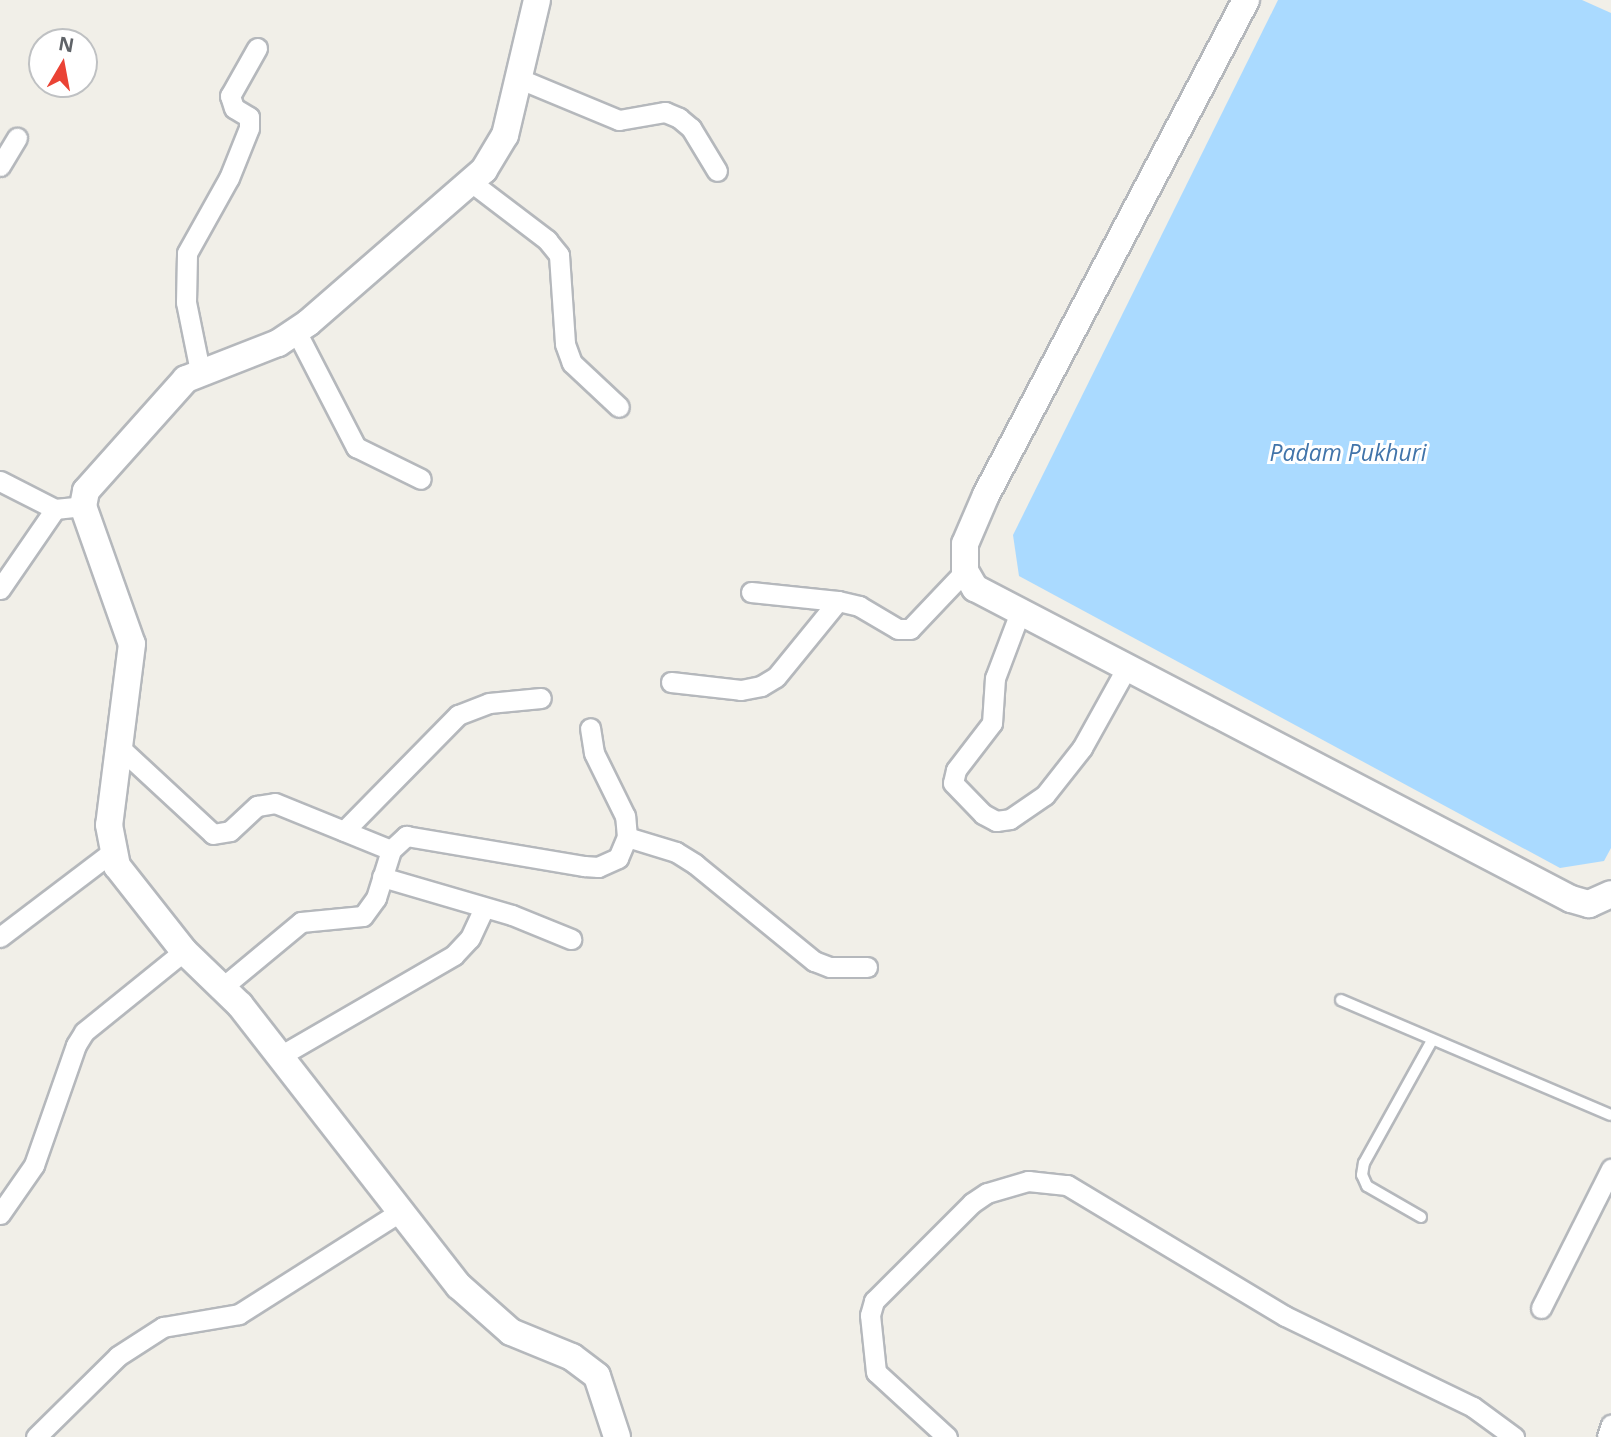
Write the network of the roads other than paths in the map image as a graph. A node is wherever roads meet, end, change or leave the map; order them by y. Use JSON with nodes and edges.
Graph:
{"nodes":[{"id":1,"x":537,"y":0,"type":"edge"},
{"id":2,"x":1245,"y":0,"type":"edge"},
{"id":3,"x":257,"y":48,"type":"dead end"},
{"id":4,"x":520,"y":79,"type":"junction"},
{"id":5,"x":17,"y":138,"type":"dead end"},
{"id":6,"x":0,"y":166,"type":"edge"},
{"id":7,"x":717,"y":171,"type":"dead end"},
{"id":8,"x":471,"y":182,"type":"junction"},
{"id":9,"x":296,"y":331,"type":"junction"},
{"id":10,"x":200,"y":371,"type":"junction"},
{"id":11,"x":620,"y":407,"type":"dead end"},
{"id":12,"x":421,"y":479,"type":"dead end"},
{"id":13,"x":0,"y":481,"type":"edge"},
{"id":14,"x":83,"y":506,"type":"junction"},
{"id":15,"x":55,"y":509,"type":"junction"},
{"id":16,"x":965,"y":571,"type":"junction"},
{"id":17,"x":0,"y":589,"type":"edge"},
{"id":18,"x":751,"y":592,"type":"dead end"},
{"id":19,"x":838,"y":601,"type":"junction"},
{"id":20,"x":1020,"y":612,"type":"junction"},
{"id":21,"x":1127,"y":667,"type":"junction"},
{"id":22,"x":671,"y":682,"type":"dead end"},
{"id":23,"x":541,"y":698,"type":"dead end"},
{"id":24,"x":590,"y":728,"type":"dead end"},
{"id":25,"x":118,"y":746,"type":"junction"},
{"id":26,"x":344,"y":831,"type":"junction"},
{"id":27,"x":626,"y":837,"type":"junction"},
{"id":28,"x":391,"y":850,"type":"junction"},
{"id":29,"x":112,"y":852,"type":"junction"},
{"id":30,"x":382,"y":877,"type":"junction"},
{"id":31,"x":1611,"y":894,"type":"edge"},
{"id":32,"x":484,"y":908,"type":"junction"},
{"id":33,"x":0,"y":937,"type":"edge"},
{"id":34,"x":571,"y":939,"type":"dead end"},
{"id":35,"x":184,"y":951,"type":"junction"},
{"id":36,"x":867,"y":967,"type":"dead end"},
{"id":37,"x":224,"y":986,"type":"junction"},
{"id":38,"x":1341,"y":1000,"type":"dead end"},
{"id":39,"x":1432,"y":1042,"type":"junction"},
{"id":40,"x":280,"y":1056,"type":"junction"},
{"id":41,"x":1611,"y":1115,"type":"edge"},
{"id":42,"x":1611,"y":1169,"type":"edge"},
{"id":43,"x":401,"y":1211,"type":"junction"},
{"id":44,"x":0,"y":1214,"type":"edge"},
{"id":45,"x":1421,"y":1217,"type":"dead end"},
{"id":46,"x":1541,"y":1308,"type":"dead end"},
{"id":47,"x":1611,"y":1425,"type":"edge"},
{"id":48,"x":36,"y":1437,"type":"edge"},
{"id":49,"x":617,"y":1437,"type":"edge"},
{"id":50,"x":947,"y":1437,"type":"edge"},
{"id":51,"x":1514,"y":1437,"type":"edge"},
{"id":52,"x":1607,"y":1437,"type":"edge"}],
"edges":[{"from":1,"to":4,"type":"street"},
{"from":2,"to":16,"type":"street"},
{"from":3,"to":10,"type":"street"},
{"from":4,"to":7,"type":"street"},
{"from":4,"to":8,"type":"street"},
{"from":5,"to":6,"type":"street"},
{"from":8,"to":9,"type":"street"},
{"from":8,"to":11,"type":"street"},
{"from":9,"to":10,"type":"street"},
{"from":9,"to":12,"type":"street"},
{"from":10,"to":14,"type":"street"},
{"from":13,"to":15,"type":"street"},
{"from":14,"to":15,"type":"street"},
{"from":14,"to":25,"type":"street"},
{"from":15,"to":17,"type":"street"},
{"from":16,"to":19,"type":"street"},
{"from":16,"to":20,"type":"street"},
{"from":18,"to":19,"type":"street"},
{"from":19,"to":22,"type":"street"},
{"from":20,"to":21,"type":"street"},
{"from":20,"to":21,"type":"street"},
{"from":21,"to":31,"type":"street"},
{"from":23,"to":26,"type":"street"},
{"from":24,"to":27,"type":"street"},
{"from":25,"to":26,"type":"street"},
{"from":25,"to":29,"type":"street"},
{"from":26,"to":28,"type":"street"},
{"from":27,"to":28,"type":"street"},
{"from":27,"to":36,"type":"street"},
{"from":28,"to":30,"type":"street"},
{"from":29,"to":33,"type":"street"},
{"from":29,"to":35,"type":"street"},
{"from":30,"to":32,"type":"street"},
{"from":30,"to":37,"type":"street"},
{"from":32,"to":34,"type":"street"},
{"from":32,"to":40,"type":"street"},
{"from":35,"to":37,"type":"street"},
{"from":35,"to":44,"type":"street"},
{"from":37,"to":40,"type":"street"},
{"from":38,"to":39,"type":"lane"},
{"from":39,"to":41,"type":"lane"},
{"from":39,"to":45,"type":"lane"},
{"from":40,"to":43,"type":"street"},
{"from":42,"to":46,"type":"street"},
{"from":43,"to":48,"type":"street"},
{"from":43,"to":49,"type":"street"},
{"from":47,"to":52,"type":"street"},
{"from":50,"to":51,"type":"street"}]}
